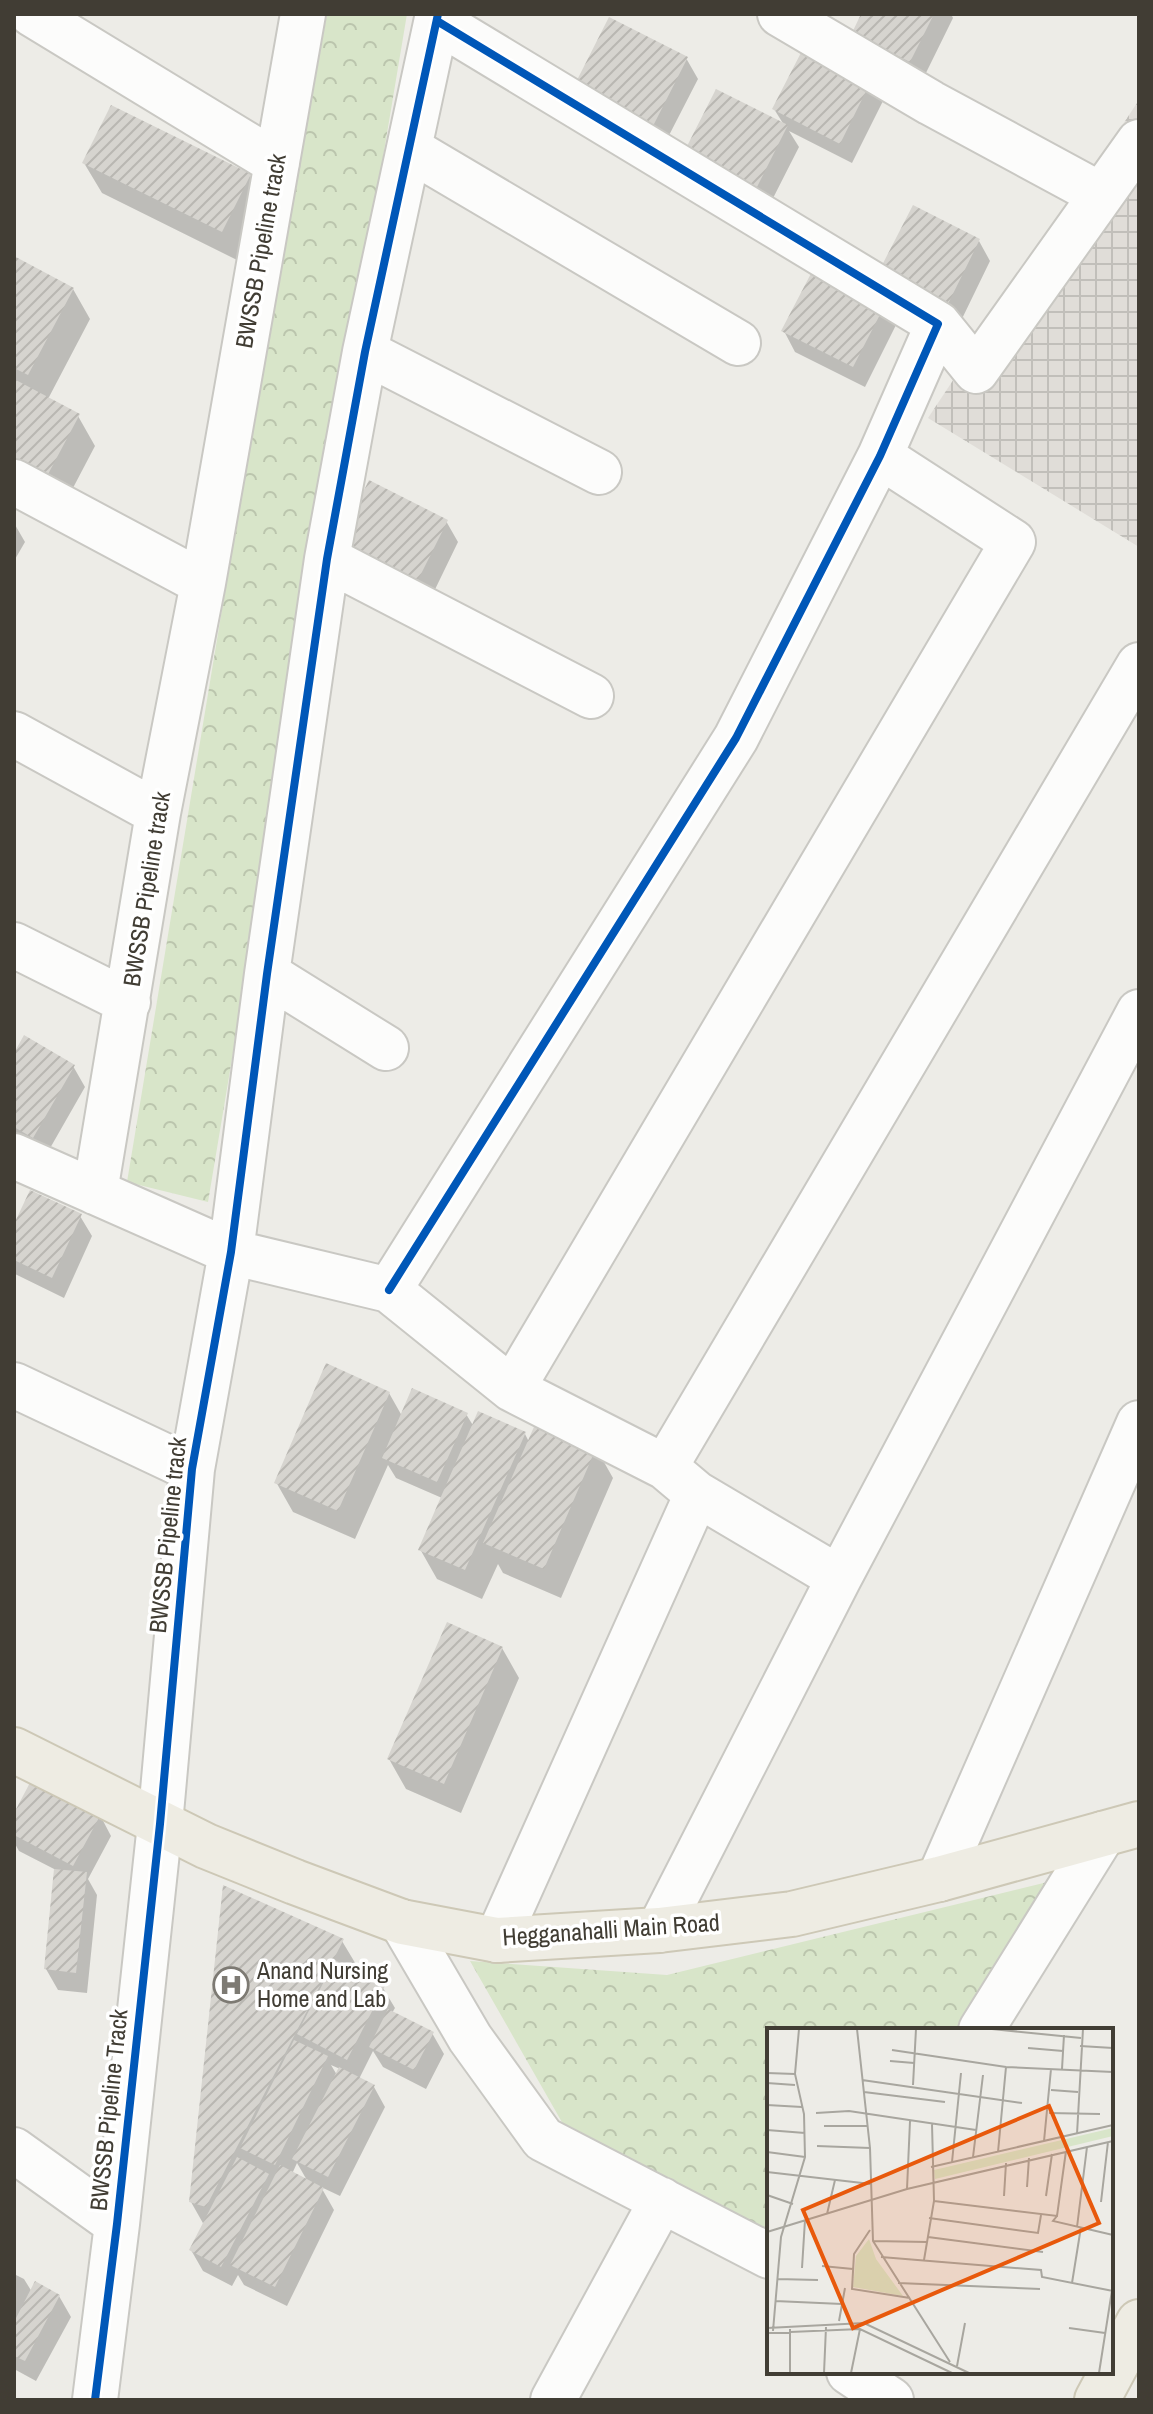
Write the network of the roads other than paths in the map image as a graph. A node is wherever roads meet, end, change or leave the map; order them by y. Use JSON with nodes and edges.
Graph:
{"nodes":[{"id":1,"x":303,"y":14,"type":"edge"},
{"id":2,"x":780,"y":14,"type":"edge"},
{"id":3,"x":438,"y":18,"type":"edge"},
{"id":4,"x":51,"y":19,"type":"edge"},
{"id":5,"x":411,"y":150,"type":"junction"},
{"id":6,"x":277,"y":163,"type":"junction"},
{"id":7,"x":1125,"y":170,"type":"edge"},
{"id":8,"x":938,"y":324,"type":"junction"},
{"id":9,"x":738,"y":343,"type":"dead end"},
{"id":10,"x":365,"y":352,"type":"junction"},
{"id":11,"x":880,"y":456,"type":"junction"},
{"id":12,"x":599,"y":472,"type":"dead end"},
{"id":13,"x":14,"y":482,"type":"edge"},
{"id":14,"x":327,"y":559,"type":"junction"},
{"id":15,"x":203,"y":583,"type":"junction"},
{"id":16,"x":1139,"y":665,"type":"edge"},
{"id":17,"x":591,"y":696,"type":"dead end"},
{"id":18,"x":14,"y":734,"type":"edge"},
{"id":19,"x":158,"y":813,"type":"junction"},
{"id":20,"x":14,"y":945,"type":"edge"},
{"id":21,"x":267,"y":974,"type":"junction"},
{"id":22,"x":128,"y":1002,"type":"junction"},
{"id":23,"x":1139,"y":1012,"type":"edge"},
{"id":24,"x":386,"y":1048,"type":"dead end"},
{"id":25,"x":14,"y":1156,"type":"edge"},
{"id":26,"x":95,"y":1192,"type":"junction"},
{"id":27,"x":231,"y":1252,"type":"junction"},
{"id":28,"x":389,"y":1290,"type":"junction"},
{"id":29,"x":14,"y":1385,"type":"edge"},
{"id":30,"x":512,"y":1389,"type":"junction"},
{"id":31,"x":1139,"y":1423,"type":"edge"},
{"id":32,"x":192,"y":1469,"type":"junction"},
{"id":33,"x":681,"y":1480,"type":"junction"},
{"id":34,"x":839,"y":1578,"type":"junction"},
{"id":35,"x":18,"y":1760,"type":"edge"},
{"id":36,"x":160,"y":1824,"type":"junction"},
{"id":37,"x":1121,"y":1829,"type":"edge"},
{"id":38,"x":939,"y":1879,"type":"junction"},
{"id":39,"x":402,"y":1922,"type":"junction"},
{"id":40,"x":659,"y":1930,"type":"junction"},
{"id":41,"x":497,"y":1940,"type":"junction"},
{"id":42,"x":982,"y":2028,"type":"edge"},
{"id":43,"x":14,"y":2150,"type":"edge"},
{"id":44,"x":662,"y":2200,"type":"junction"},
{"id":45,"x":117,"y":2224,"type":"junction"},
{"id":46,"x":767,"y":2255,"type":"edge"},
{"id":47,"x":1139,"y":2322,"type":"edge"},
{"id":48,"x":1113,"y":2370,"type":"edge"},
{"id":49,"x":852,"y":2374,"type":"edge"},
{"id":50,"x":1111,"y":2374,"type":"edge"},
{"id":51,"x":95,"y":2400,"type":"edge"},
{"id":52,"x":553,"y":2400,"type":"edge"},
{"id":53,"x":891,"y":2400,"type":"edge"},
{"id":54,"x":1097,"y":2400,"type":"edge"}],
"edges":[{"from":1,"to":6,"type":"street","name":"BWSSB Pipeline track"},
{"from":2,"to":7,"type":"street"},
{"from":3,"to":5,"type":"street","name":"BWSSB Pipeline track"},
{"from":3,"to":8,"type":"street"},
{"from":4,"to":6,"type":"street"},
{"from":5,"to":9,"type":"street"},
{"from":5,"to":10,"type":"street","name":"BWSSB Pipeline track"},
{"from":6,"to":15,"type":"street","name":"BWSSB Pipeline track"},
{"from":7,"to":8,"type":"street"},
{"from":8,"to":11,"type":"street"},
{"from":10,"to":12,"type":"street"},
{"from":10,"to":14,"type":"street","name":"BWSSB Pipeline track"},
{"from":11,"to":28,"type":"street"},
{"from":11,"to":30,"type":"street"},
{"from":13,"to":15,"type":"street"},
{"from":14,"to":17,"type":"street"},
{"from":14,"to":21,"type":"street","name":"BWSSB Pipeline track"},
{"from":15,"to":19,"type":"street","name":"BWSSB Pipeline track"},
{"from":16,"to":33,"type":"street"},
{"from":18,"to":19,"type":"street"},
{"from":19,"to":22,"type":"street","name":"BWSSB Pipeline track"},
{"from":20,"to":22,"type":"street"},
{"from":21,"to":24,"type":"street"},
{"from":21,"to":27,"type":"street","name":"BWSSB Pipeline track"},
{"from":22,"to":26,"type":"street","name":"BWSSB Pipeline track"},
{"from":23,"to":34,"type":"street"},
{"from":25,"to":26,"type":"street"},
{"from":26,"to":27,"type":"street"},
{"from":27,"to":28,"type":"street"},
{"from":27,"to":32,"type":"street","name":"BWSSB Pipeline track"},
{"from":28,"to":30,"type":"street"},
{"from":29,"to":32,"type":"street"},
{"from":30,"to":33,"type":"street"},
{"from":31,"to":38,"type":"street"},
{"from":32,"to":36,"type":"street","name":"BWSSB Pipeline track"},
{"from":33,"to":34,"type":"street"},
{"from":33,"to":41,"type":"street"},
{"from":34,"to":40,"type":"street"},
{"from":35,"to":36,"type":"main road","name":"Hegganahalli Main Road"},
{"from":36,"to":39,"type":"main road","name":"Hegganahalli Main Road"},
{"from":36,"to":45,"type":"street","name":"BWSSB Pipeline Track"},
{"from":37,"to":38,"type":"main road","name":"Hegganahalli Main Road"},
{"from":37,"to":42,"type":"street"},
{"from":38,"to":40,"type":"main road","name":"Hegganahalli Main Road"},
{"from":39,"to":41,"type":"main road","name":"Hegganahalli Main Road"},
{"from":39,"to":44,"type":"street"},
{"from":40,"to":41,"type":"main road","name":"Hegganahalli Main Road"},
{"from":43,"to":45,"type":"street"},
{"from":44,"to":46,"type":"street"},
{"from":44,"to":52,"type":"street"},
{"from":45,"to":51,"type":"street","name":"BWSSB Pipeline Track"},
{"from":47,"to":48,"type":"main road"},
{"from":49,"to":53,"type":"street"},
{"from":50,"to":54,"type":"main road"}]}
